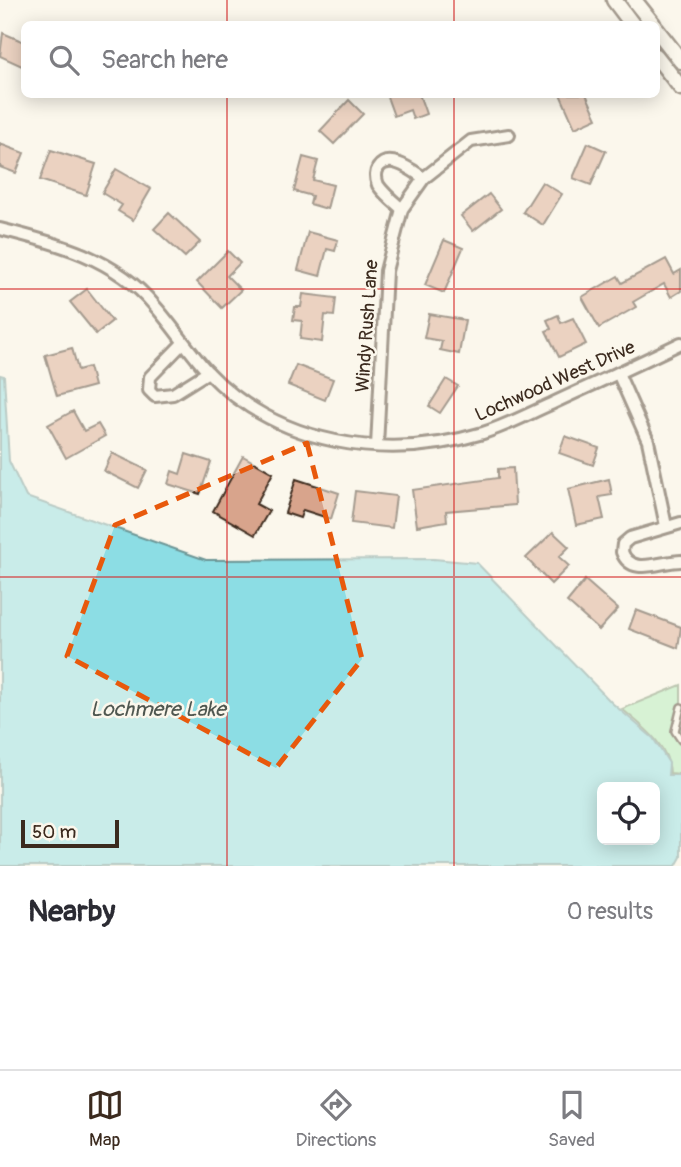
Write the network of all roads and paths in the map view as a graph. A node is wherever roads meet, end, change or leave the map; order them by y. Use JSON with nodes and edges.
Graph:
{"nodes":[{"id":1,"x":614,"y":0,"type":"edge"},
{"id":2,"x":634,"y":0,"type":"edge"},
{"id":3,"x":630,"y":21,"type":"edge"},
{"id":4,"x":651,"y":21,"type":"edge"},
{"id":5,"x":660,"y":34,"type":"edge"},
{"id":6,"x":681,"y":60,"type":"edge"},
{"id":7,"x":660,"y":61,"type":"edge"},
{"id":8,"x":666,"y":68,"type":"junction"},
{"id":9,"x":681,"y":88,"type":"edge"},
{"id":10,"x":509,"y":135,"type":"dead end"},
{"id":11,"x":424,"y":178,"type":"junction"},
{"id":12,"x":402,"y":209,"type":"junction"},
{"id":13,"x":0,"y":229,"type":"edge"},
{"id":14,"x":681,"y":343,"type":"edge"},
{"id":15,"x":183,"y":344,"type":"junction"},
{"id":16,"x":208,"y":372,"type":"junction"},
{"id":17,"x":618,"y":373,"type":"junction"},
{"id":18,"x":377,"y":446,"type":"junction"},
{"id":19,"x":681,"y":523,"type":"edge"},
{"id":20,"x":666,"y":526,"type":"junction"},
{"id":21,"x":681,"y":561,"type":"edge"},
{"id":22,"x":681,"y":708,"type":"edge"},
{"id":23,"x":681,"y":740,"type":"edge"}],
"edges":[{"from":1,"to":3,"type":"street"},
{"from":2,"to":4,"type":"street"},
{"from":5,"to":6,"type":"street"},
{"from":6,"to":8,"type":"street"},
{"from":7,"to":8,"type":"street"},
{"from":8,"to":9,"type":"street"},
{"from":10,"to":11,"type":"street","name":"Windy Rush Lane"},
{"from":11,"to":12,"type":"street","name":"Windy Rush Lane"},
{"from":11,"to":12,"type":"street"},
{"from":12,"to":18,"type":"street","name":"Windy Rush Lane"},
{"from":13,"to":15,"type":"street","name":"Lochwood West Drive"},
{"from":14,"to":17,"type":"street","name":"Lochwood West Drive"},
{"from":15,"to":16,"type":"street","name":"Lochwood West Drive"},
{"from":15,"to":16,"type":"street"},
{"from":16,"to":18,"type":"street","name":"Lochwood West Drive"},
{"from":17,"to":18,"type":"street","name":"Lochwood West Drive"},
{"from":17,"to":20,"type":"street"},
{"from":19,"to":20,"type":"street"},
{"from":20,"to":21,"type":"street"},
{"from":22,"to":23,"type":"lane"}]}
